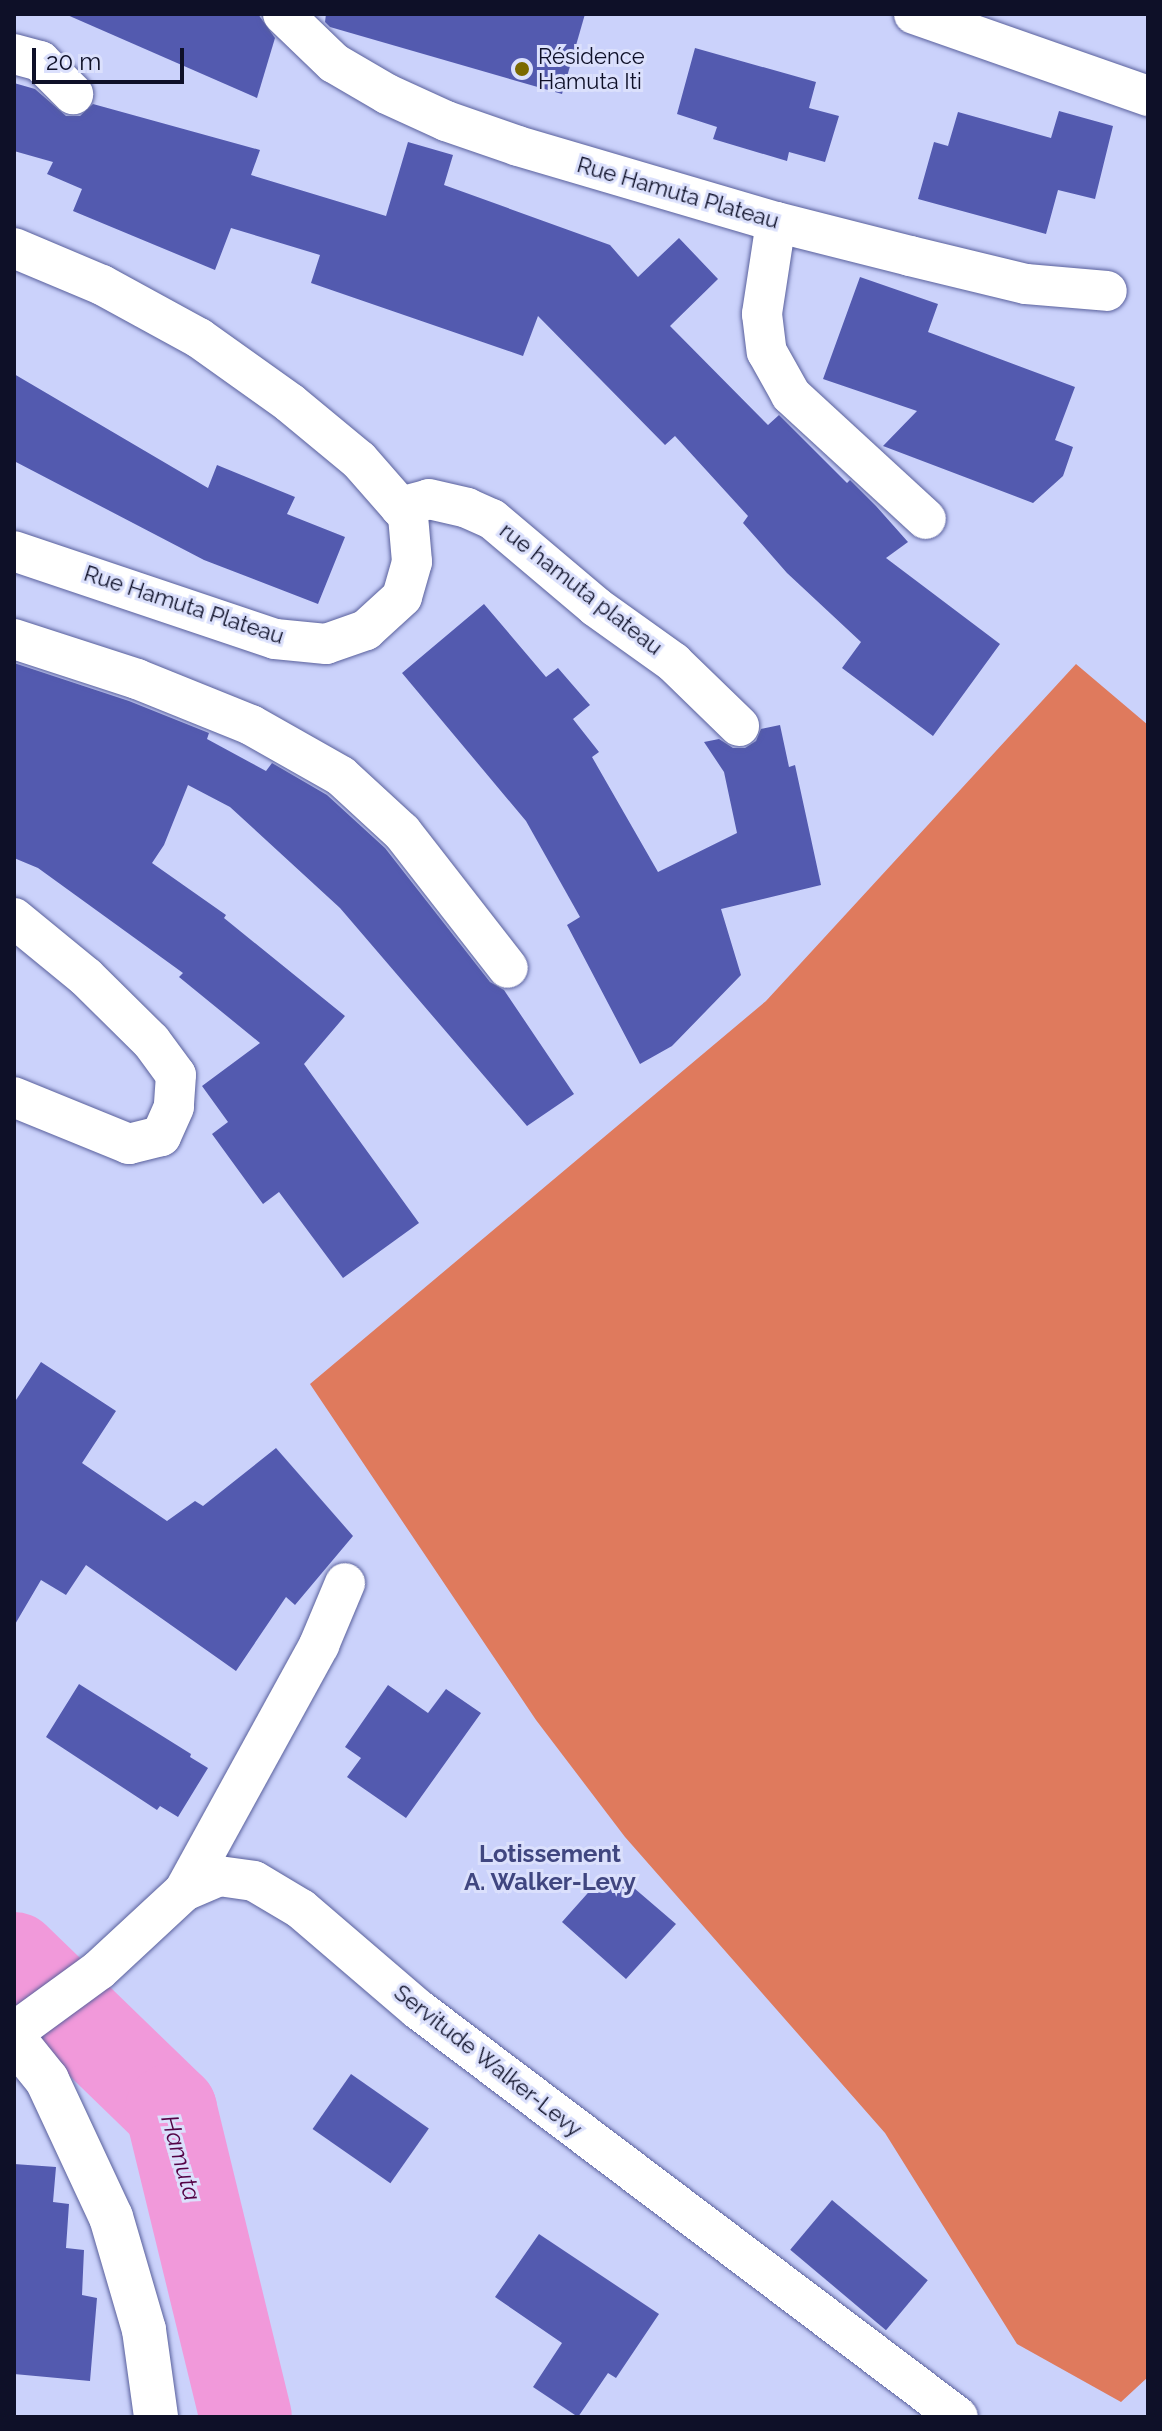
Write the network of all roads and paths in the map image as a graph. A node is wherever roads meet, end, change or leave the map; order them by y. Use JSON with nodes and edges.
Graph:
{"nodes":[{"id":1,"x":283,"y":14,"type":"edge"},
{"id":2,"x":914,"y":14,"type":"edge"},
{"id":3,"x":14,"y":54,"type":"edge"},
{"id":4,"x":73,"y":94,"type":"dead end"},
{"id":5,"x":1148,"y":96,"type":"edge"},
{"id":6,"x":776,"y":222,"type":"junction"},
{"id":7,"x":14,"y":248,"type":"edge"},
{"id":8,"x":1107,"y":291,"type":"dead end"},
{"id":9,"x":400,"y":507,"type":"junction"},
{"id":10,"x":926,"y":519,"type":"dead end"},
{"id":11,"x":14,"y":551,"type":"edge"},
{"id":12,"x":14,"y":639,"type":"edge"},
{"id":13,"x":739,"y":726,"type":"dead end"},
{"id":14,"x":14,"y":918,"type":"edge"},
{"id":15,"x":508,"y":968,"type":"dead end"},
{"id":16,"x":14,"y":1097,"type":"edge"},
{"id":17,"x":345,"y":1583,"type":"dead end"},
{"id":18,"x":184,"y":1891,"type":"junction"},
{"id":19,"x":22,"y":2029,"type":"edge"},
{"id":20,"x":156,"y":2417,"type":"edge"},
{"id":21,"x":958,"y":2417,"type":"edge"}],
"edges":[{"from":1,"to":6,"type":"street","name":"Rue Hamuta Plateau"},
{"from":2,"to":5,"type":"street"},
{"from":3,"to":4,"type":"street"},
{"from":6,"to":8,"type":"street","name":"Rue Hamuta Plateau"},
{"from":6,"to":10,"type":"street"},
{"from":7,"to":9,"type":"street","name":"Rue Hamuta Plateau"},
{"from":9,"to":11,"type":"street","name":"Rue Hamuta Plateau"},
{"from":9,"to":13,"type":"street","name":"rue hamuta plateau"},
{"from":12,"to":15,"type":"street"},
{"from":14,"to":16,"type":"street"},
{"from":17,"to":18,"type":"street"},
{"from":18,"to":19,"type":"street","name":"Servitude Walker-Levy"},
{"from":18,"to":21,"type":"street","name":"Servitude Walker-Levy"},
{"from":19,"to":20,"type":"main road"}]}
